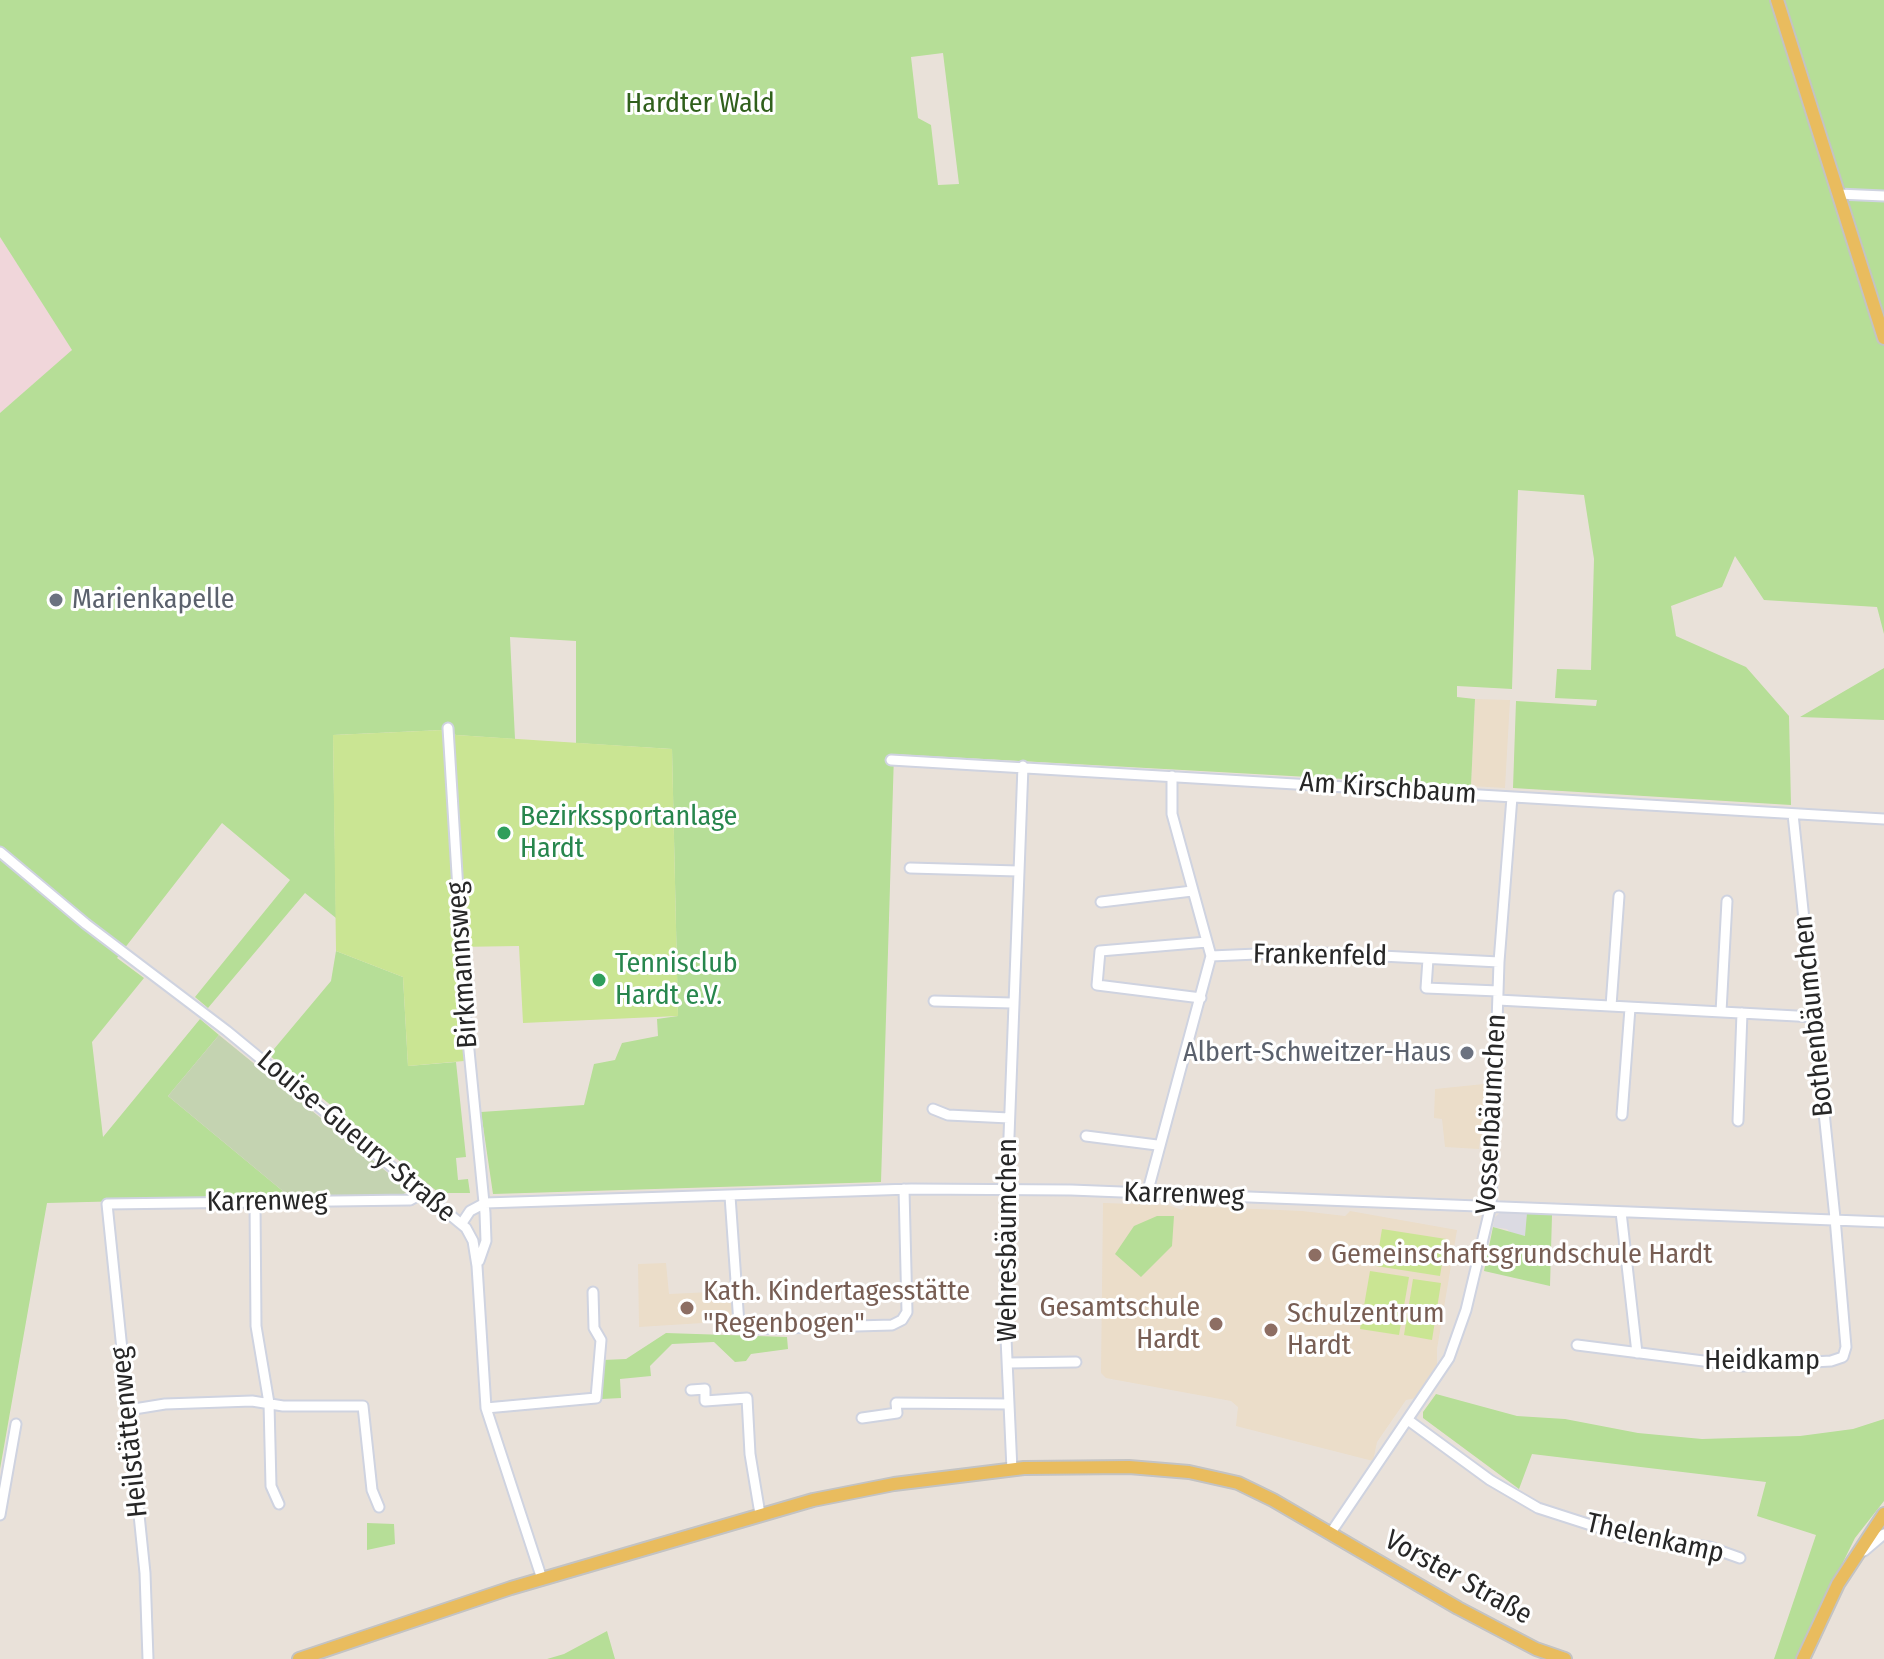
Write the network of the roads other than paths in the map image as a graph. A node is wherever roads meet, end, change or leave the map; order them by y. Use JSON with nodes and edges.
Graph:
{"nodes":[{"id":1,"x":1777,"y":0,"type":"edge"},
{"id":2,"x":1838,"y":194,"type":"junction"},
{"id":3,"x":1884,"y":196,"type":"edge"},
{"id":4,"x":1884,"y":338,"type":"edge"},
{"id":5,"x":448,"y":728,"type":"dead end"},
{"id":6,"x":891,"y":760,"type":"dead end"},
{"id":7,"x":1023,"y":766,"type":"junction"},
{"id":8,"x":1172,"y":776,"type":"junction"},
{"id":9,"x":1512,"y":797,"type":"junction"},
{"id":10,"x":1793,"y":814,"type":"junction"},
{"id":11,"x":1884,"y":819,"type":"edge"},
{"id":12,"x":0,"y":852,"type":"edge"},
{"id":13,"x":910,"y":868,"type":"dead end"},
{"id":14,"x":1018,"y":871,"type":"junction"},
{"id":15,"x":1192,"y":891,"type":"junction"},
{"id":16,"x":1619,"y":896,"type":"dead end"},
{"id":17,"x":1727,"y":901,"type":"dead end"},
{"id":18,"x":1101,"y":902,"type":"dead end"},
{"id":19,"x":1207,"y":942,"type":"junction"},
{"id":20,"x":1211,"y":956,"type":"junction"},
{"id":21,"x":1428,"y":959,"type":"junction"},
{"id":22,"x":1499,"y":962,"type":"junction"},
{"id":23,"x":1498,"y":996,"type":"junction"},
{"id":24,"x":1201,"y":998,"type":"junction"},
{"id":25,"x":934,"y":1001,"type":"dead end"},
{"id":26,"x":1012,"y":1003,"type":"junction"},
{"id":27,"x":1611,"y":1006,"type":"junction"},
{"id":28,"x":1630,"y":1008,"type":"junction"},
{"id":29,"x":1721,"y":1012,"type":"junction"},
{"id":30,"x":1742,"y":1013,"type":"junction"},
{"id":31,"x":1815,"y":1017,"type":"junction"},
{"id":32,"x":933,"y":1109,"type":"dead end"},
{"id":33,"x":1622,"y":1115,"type":"dead end"},
{"id":34,"x":1009,"y":1118,"type":"junction"},
{"id":35,"x":1738,"y":1121,"type":"dead end"},
{"id":36,"x":1086,"y":1136,"type":"dead end"},
{"id":37,"x":1157,"y":1145,"type":"junction"},
{"id":38,"x":904,"y":1189,"type":"junction"},
{"id":39,"x":1007,"y":1189,"type":"junction"},
{"id":40,"x":425,"y":1192,"type":"junction"},
{"id":41,"x":1147,"y":1194,"type":"junction"},
{"id":42,"x":730,"y":1196,"type":"junction"},
{"id":43,"x":255,"y":1202,"type":"junction"},
{"id":44,"x":107,"y":1204,"type":"joint"},
{"id":45,"x":1491,"y":1205,"type":"junction"},
{"id":46,"x":485,"y":1208,"type":"junction"},
{"id":47,"x":1621,"y":1212,"type":"junction"},
{"id":48,"x":1835,"y":1218,"type":"junction"},
{"id":49,"x":1884,"y":1222,"type":"edge"},
{"id":50,"x":462,"y":1223,"type":"junction"},
{"id":51,"x":477,"y":1266,"type":"junction"},
{"id":52,"x":593,"y":1292,"type":"dead end"},
{"id":53,"x":1577,"y":1345,"type":"dead end"},
{"id":54,"x":1637,"y":1353,"type":"junction"},
{"id":55,"x":1076,"y":1362,"type":"dead end"},
{"id":56,"x":1008,"y":1363,"type":"junction"},
{"id":57,"x":691,"y":1390,"type":"dead end"},
{"id":58,"x":269,"y":1403,"type":"junction"},
{"id":59,"x":1009,"y":1404,"type":"junction"},
{"id":60,"x":486,"y":1408,"type":"junction"},
{"id":61,"x":128,"y":1410,"type":"junction"},
{"id":62,"x":862,"y":1418,"type":"dead end"},
{"id":63,"x":1408,"y":1420,"type":"junction"},
{"id":64,"x":16,"y":1424,"type":"dead end"},
{"id":65,"x":1012,"y":1470,"type":"junction"},
{"id":66,"x":279,"y":1504,"type":"dead end"},
{"id":67,"x":379,"y":1507,"type":"dead end"},
{"id":68,"x":760,"y":1514,"type":"junction"},
{"id":69,"x":1884,"y":1514,"type":"edge"},
{"id":70,"x":0,"y":1515,"type":"edge"},
{"id":71,"x":1330,"y":1534,"type":"junction"},
{"id":72,"x":1884,"y":1534,"type":"edge"},
{"id":73,"x":1740,"y":1558,"type":"dead end"},
{"id":74,"x":1850,"y":1565,"type":"junction"},
{"id":75,"x":542,"y":1579,"type":"junction"},
{"id":76,"x":148,"y":1659,"type":"edge"},
{"id":77,"x":299,"y":1659,"type":"edge"},
{"id":78,"x":1565,"y":1659,"type":"edge"},
{"id":79,"x":1803,"y":1659,"type":"edge"}],
"edges":[{"from":1,"to":2,"type":"main road"},
{"from":2,"to":3,"type":"street"},
{"from":2,"to":4,"type":"main road"},
{"from":5,"to":46,"type":"street","name":"Birkmannsweg"},
{"from":6,"to":7,"type":"street","name":"Am Kirschbaum"},
{"from":7,"to":8,"type":"street","name":"Am Kirschbaum"},
{"from":7,"to":14,"type":"street","name":"Wehresbäumchen"},
{"from":8,"to":9,"type":"street","name":"Am Kirschbaum"},
{"from":8,"to":15,"type":"street"},
{"from":9,"to":10,"type":"street","name":"Am Kirschbaum"},
{"from":9,"to":22,"type":"street","name":"Vossenbäumchen"},
{"from":10,"to":11,"type":"street","name":"Am Kirschbaum"},
{"from":10,"to":31,"type":"street","name":"Bothenbäumchen"},
{"from":12,"to":40,"type":"street","name":"Louise-Gueury-Straße"},
{"from":13,"to":14,"type":"street"},
{"from":14,"to":26,"type":"street","name":"Wehresbäumchen"},
{"from":15,"to":18,"type":"street"},
{"from":15,"to":19,"type":"street"},
{"from":16,"to":27,"type":"street"},
{"from":17,"to":29,"type":"street"},
{"from":19,"to":20,"type":"street"},
{"from":19,"to":24,"type":"street"},
{"from":20,"to":21,"type":"street","name":"Frankenfeld"},
{"from":20,"to":24,"type":"street"},
{"from":21,"to":22,"type":"street","name":"Frankenfeld"},
{"from":21,"to":23,"type":"street","name":"Frankenfeld"},
{"from":22,"to":23,"type":"street","name":"Vossenbäumchen"},
{"from":23,"to":27,"type":"street"},
{"from":23,"to":45,"type":"street","name":"Vossenbäumchen"},
{"from":24,"to":37,"type":"street"},
{"from":25,"to":26,"type":"street"},
{"from":26,"to":34,"type":"street","name":"Wehresbäumchen"},
{"from":27,"to":28,"type":"street"},
{"from":28,"to":29,"type":"street"},
{"from":28,"to":33,"type":"street"},
{"from":29,"to":30,"type":"street"},
{"from":30,"to":31,"type":"street"},
{"from":30,"to":35,"type":"street"},
{"from":31,"to":48,"type":"street","name":"Bothenbäumchen"},
{"from":32,"to":34,"type":"street","name":"Wehresbäumchen"},
{"from":34,"to":39,"type":"street","name":"Wehresbäumchen"},
{"from":36,"to":37,"type":"street"},
{"from":37,"to":41,"type":"street"},
{"from":38,"to":39,"type":"street","name":"Karrenweg"},
{"from":38,"to":42,"type":"street","name":"Karrenweg"},
{"from":38,"to":42,"type":"street"},
{"from":39,"to":41,"type":"street","name":"Karrenweg"},
{"from":39,"to":56,"type":"street","name":"Wehresbäumchen"},
{"from":40,"to":43,"type":"street","name":"Karrenweg"},
{"from":40,"to":50,"type":"street","name":"Louise-Gueury-Straße"},
{"from":41,"to":45,"type":"street","name":"Karrenweg"},
{"from":42,"to":46,"type":"street","name":"Karrenweg"},
{"from":43,"to":44,"type":"street","name":"Karrenweg"},
{"from":43,"to":58,"type":"street"},
{"from":44,"to":61,"type":"street","name":"Heilstättenweg"},
{"from":45,"to":47,"type":"street","name":"Karrenweg"},
{"from":45,"to":63,"type":"street","name":"Vossenbäumchen"},
{"from":46,"to":50,"type":"street"},
{"from":46,"to":51,"type":"street"},
{"from":47,"to":48,"type":"street","name":"Karrenweg"},
{"from":47,"to":54,"type":"street"},
{"from":48,"to":49,"type":"street","name":"Karrenweg"},
{"from":48,"to":54,"type":"street","name":"Heidkamp"},
{"from":50,"to":51,"type":"street","name":"Louise-Gueury-Straße"},
{"from":51,"to":60,"type":"street","name":"Louise-Gueury-Straße"},
{"from":52,"to":60,"type":"street"},
{"from":53,"to":54,"type":"street","name":"Heidkamp"},
{"from":55,"to":56,"type":"street","name":"Wehresbäumchen"},
{"from":56,"to":59,"type":"street","name":"Wehresbäumchen"},
{"from":57,"to":68,"type":"street"},
{"from":58,"to":61,"type":"street"},
{"from":58,"to":66,"type":"street"},
{"from":58,"to":67,"type":"street"},
{"from":59,"to":62,"type":"street"},
{"from":59,"to":65,"type":"street","name":"Wehresbäumchen"},
{"from":60,"to":75,"type":"street","name":"Louise-Gueury-Straße"},
{"from":61,"to":76,"type":"street","name":"Heilstättenweg"},
{"from":63,"to":71,"type":"street","name":"Vossenbäumchen"},
{"from":63,"to":73,"type":"street","name":"Thelenkamp"},
{"from":64,"to":70,"type":"street"},
{"from":65,"to":68,"type":"main road","name":"Vorster Straße"},
{"from":65,"to":71,"type":"main road","name":"Vorster Straße"},
{"from":68,"to":75,"type":"main road","name":"Vorster Straße"},
{"from":69,"to":74,"type":"main road"},
{"from":71,"to":78,"type":"main road","name":"Vorster Straße"},
{"from":72,"to":74,"type":"street"},
{"from":74,"to":79,"type":"main road"},
{"from":75,"to":77,"type":"main road","name":"Vorster Straße"}]}
